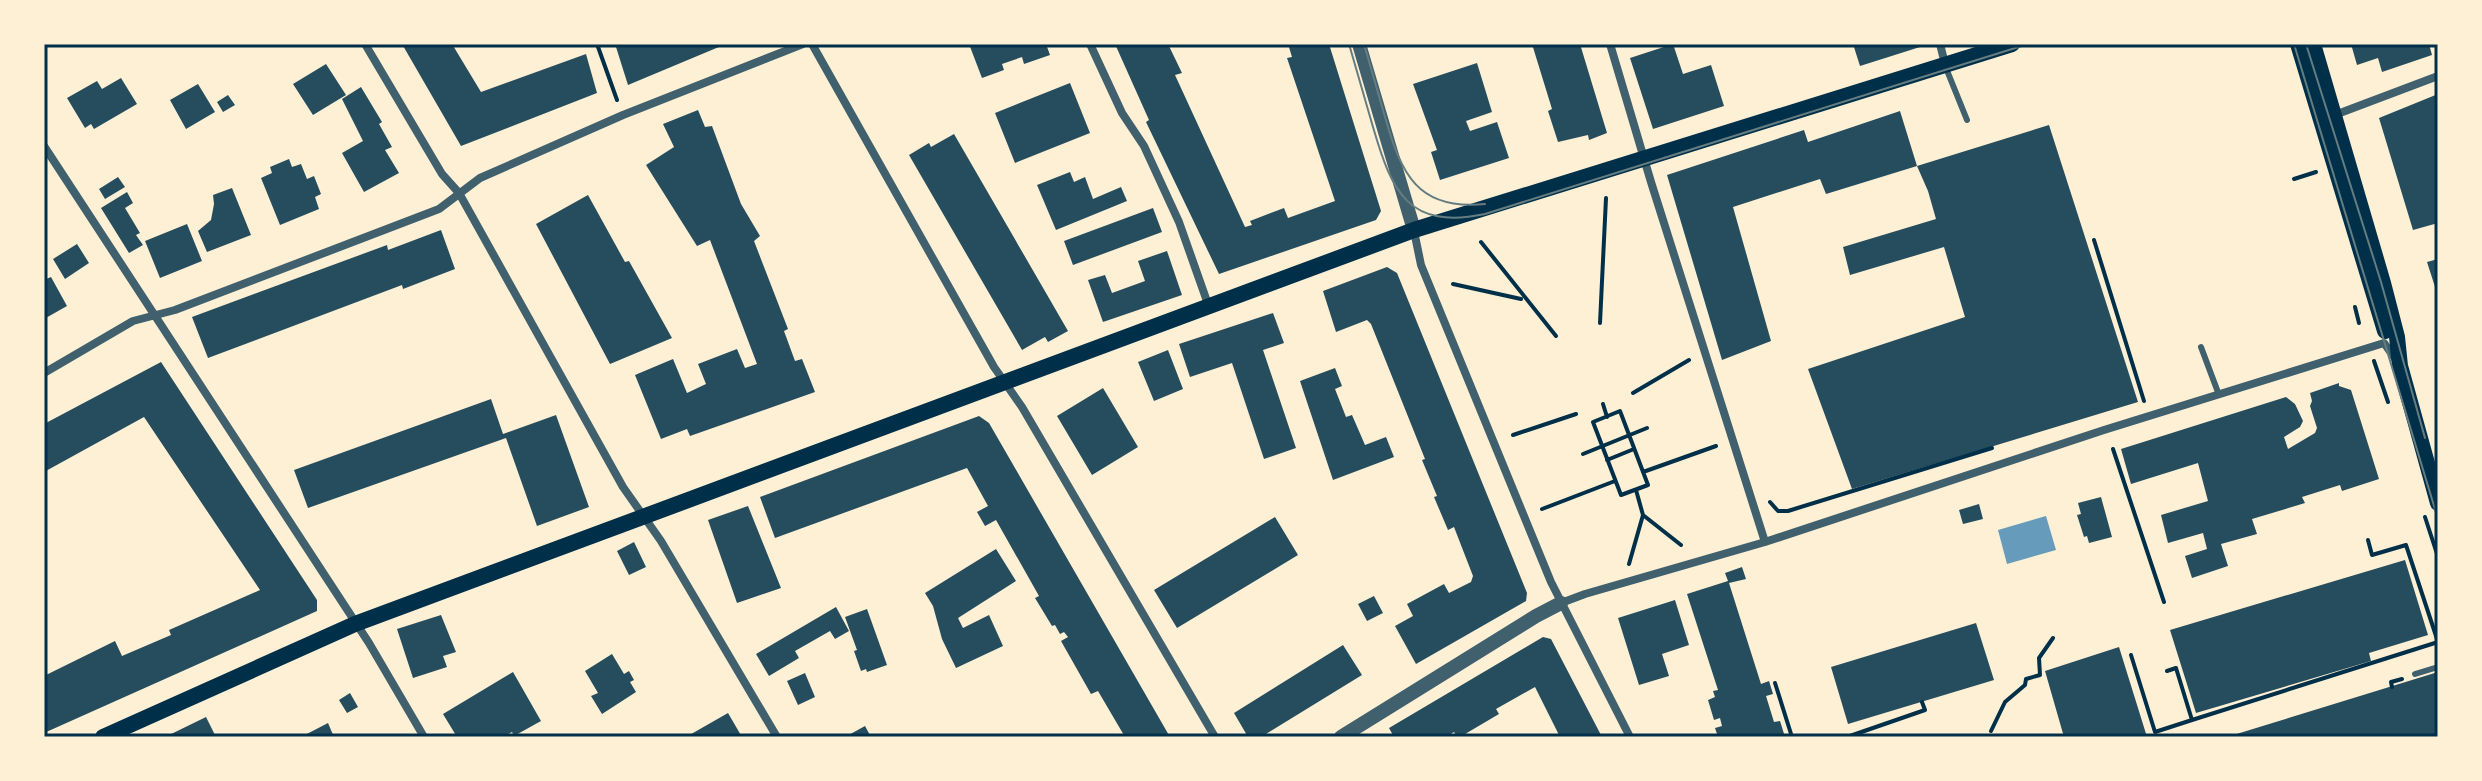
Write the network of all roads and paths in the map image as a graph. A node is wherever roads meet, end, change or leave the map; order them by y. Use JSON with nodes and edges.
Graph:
{"nodes":[{"id":1,"x":365,"y":44,"type":"edge"},
{"id":2,"x":597,"y":44,"type":"edge"},
{"id":3,"x":803,"y":44,"type":"edge"},
{"id":4,"x":812,"y":44,"type":"edge"},
{"id":5,"x":1090,"y":44,"type":"edge"},
{"id":6,"x":1359,"y":44,"type":"edge"},
{"id":7,"x":1610,"y":44,"type":"edge"},
{"id":8,"x":1940,"y":44,"type":"edge"},
{"id":9,"x":2012,"y":44,"type":"edge"},
{"id":10,"x":2298,"y":44,"type":"edge"},
{"id":11,"x":2313,"y":44,"type":"edge"},
{"id":12,"x":1946,"y":65,"type":"junction"},
{"id":13,"x":2438,"y":76,"type":"edge"},
{"id":14,"x":617,"y":100,"type":"dead end"},
{"id":15,"x":2326,"y":118,"type":"junction"},
{"id":16,"x":1967,"y":120,"type":"dead end"},
{"id":17,"x":44,"y":146,"type":"edge"},
{"id":18,"x":1645,"y":159,"type":"junction"},
{"id":19,"x":2316,"y":172,"type":"dead end"},
{"id":20,"x":2294,"y":179,"type":"dead end"},
{"id":21,"x":459,"y":193,"type":"junction"},
{"id":22,"x":1606,"y":198,"type":"dead end"},
{"id":23,"x":1414,"y":230,"type":"junction"},
{"id":24,"x":2094,"y":240,"type":"dead end"},
{"id":25,"x":1481,"y":242,"type":"dead end"},
{"id":26,"x":1453,"y":284,"type":"dead end"},
{"id":27,"x":1524,"y":299,"type":"junction"},
{"id":28,"x":1209,"y":307,"type":"junction"},
{"id":29,"x":155,"y":315,"type":"junction"},
{"id":30,"x":1600,"y":323,"type":"dead end"},
{"id":31,"x":1556,"y":336,"type":"dead end"},
{"id":32,"x":2386,"y":340,"type":"junction"},
{"id":33,"x":2201,"y":347,"type":"dead end"},
{"id":34,"x":1689,"y":360,"type":"dead end"},
{"id":35,"x":2400,"y":366,"type":"junction"},
{"id":36,"x":44,"y":373,"type":"edge"},
{"id":37,"x":1006,"y":381,"type":"junction"},
{"id":38,"x":1633,"y":393,"type":"dead end"},
{"id":39,"x":2219,"y":395,"type":"junction"},
{"id":40,"x":2144,"y":401,"type":"dead end"},
{"id":41,"x":1603,"y":404,"type":"dead end"},
{"id":42,"x":1576,"y":414,"type":"dead end"},
{"id":43,"x":1607,"y":417,"type":"junction"},
{"id":44,"x":1647,"y":428,"type":"dead end"},
{"id":45,"x":1513,"y":435,"type":"dead end"},
{"id":46,"x":1629,"y":435,"type":"junction"},
{"id":47,"x":1602,"y":446,"type":"junction"},
{"id":48,"x":1716,"y":446,"type":"dead end"},
{"id":49,"x":1996,"y":447,"type":"dead end"},
{"id":50,"x":1634,"y":449,"type":"junction"},
{"id":51,"x":2113,"y":449,"type":"dead end"},
{"id":52,"x":1583,"y":454,"type":"dead end"},
{"id":53,"x":1607,"y":460,"type":"junction"},
{"id":54,"x":1643,"y":472,"type":"junction"},
{"id":55,"x":1615,"y":481,"type":"junction"},
{"id":56,"x":1766,"y":488,"type":"dead end"},
{"id":57,"x":1636,"y":489,"type":"junction"},
{"id":58,"x":2438,"y":503,"type":"edge"},
{"id":59,"x":1542,"y":509,"type":"dead end"},
{"id":60,"x":1643,"y":515,"type":"junction"},
{"id":61,"x":643,"y":516,"type":"junction"},
{"id":62,"x":2368,"y":540,"type":"dead end"},
{"id":63,"x":1765,"y":542,"type":"junction"},
{"id":64,"x":1681,"y":545,"type":"dead end"},
{"id":65,"x":1629,"y":564,"type":"dead end"},
{"id":66,"x":2164,"y":602,"type":"dead end"},
{"id":67,"x":1561,"y":603,"type":"junction"},
{"id":68,"x":355,"y":624,"type":"junction"},
{"id":69,"x":2053,"y":638,"type":"dead end"},
{"id":70,"x":2131,"y":655,"type":"dead end"},
{"id":71,"x":2438,"y":667,"type":"edge"},
{"id":72,"x":2167,"y":671,"type":"dead end"},
{"id":73,"x":2415,"y":674,"type":"dead end"},
{"id":74,"x":2398,"y":681,"type":"dead end"},
{"id":75,"x":1775,"y":683,"type":"dead end"},
{"id":76,"x":2392,"y":687,"type":"dead end"},
{"id":77,"x":1922,"y":702,"type":"dead end"},
{"id":78,"x":2192,"y":720,"type":"junction"},
{"id":79,"x":1991,"y":731,"type":"dead end"},
{"id":80,"x":103,"y":737,"type":"edge"},
{"id":81,"x":424,"y":737,"type":"edge"},
{"id":82,"x":777,"y":737,"type":"edge"},
{"id":83,"x":1215,"y":737,"type":"edge"},
{"id":84,"x":1341,"y":737,"type":"edge"},
{"id":85,"x":1630,"y":737,"type":"edge"},
{"id":86,"x":1792,"y":737,"type":"edge"},
{"id":87,"x":1847,"y":737,"type":"edge"}],
"edges":[{"from":1,"to":21,"type":"street"},
{"from":2,"to":14,"type":"path"},
{"from":3,"to":21,"type":"street"},
{"from":4,"to":37,"type":"street"},
{"from":5,"to":28,"type":"street"},
{"from":6,"to":23,"type":"street"},
{"from":7,"to":18,"type":"street"},
{"from":8,"to":12,"type":"street"},
{"from":9,"to":12,"type":"main road"},
{"from":10,"to":15,"type":"main road"},
{"from":11,"to":15,"type":"main road"},
{"from":12,"to":16,"type":"lane"},
{"from":12,"to":18,"type":"main road"},
{"from":13,"to":15,"type":"street"},
{"from":15,"to":32,"type":"main road"},
{"from":15,"to":35,"type":"main road"},
{"from":17,"to":29,"type":"street"},
{"from":18,"to":23,"type":"main road"},
{"from":18,"to":63,"type":"street"},
{"from":19,"to":20,"type":"path"},
{"from":21,"to":29,"type":"street"},
{"from":21,"to":61,"type":"street"},
{"from":22,"to":30,"type":"path"},
{"from":23,"to":28,"type":"main road"},
{"from":23,"to":67,"type":"street"},
{"from":24,"to":40,"type":"path"},
{"from":25,"to":27,"type":"path"},
{"from":26,"to":27,"type":"path"},
{"from":27,"to":31,"type":"path"},
{"from":28,"to":37,"type":"main road"},
{"from":29,"to":36,"type":"street"},
{"from":29,"to":68,"type":"street"},
{"from":32,"to":35,"type":"main road"},
{"from":32,"to":39,"type":"street"},
{"from":33,"to":39,"type":"lane"},
{"from":34,"to":38,"type":"path"},
{"from":35,"to":58,"type":"main road"},
{"from":37,"to":61,"type":"main road"},
{"from":37,"to":83,"type":"street"},
{"from":39,"to":63,"type":"street"},
{"from":41,"to":43,"type":"path"},
{"from":42,"to":45,"type":"path"},
{"from":43,"to":46,"type":"path"},
{"from":43,"to":47,"type":"path"},
{"from":44,"to":46,"type":"path"},
{"from":46,"to":47,"type":"path"},
{"from":46,"to":50,"type":"path"},
{"from":47,"to":52,"type":"path"},
{"from":47,"to":53,"type":"path"},
{"from":48,"to":54,"type":"path"},
{"from":49,"to":56,"type":"path"},
{"from":50,"to":53,"type":"path"},
{"from":50,"to":54,"type":"path"},
{"from":51,"to":66,"type":"path"},
{"from":53,"to":55,"type":"path"},
{"from":54,"to":57,"type":"path"},
{"from":55,"to":57,"type":"path"},
{"from":55,"to":59,"type":"path"},
{"from":57,"to":60,"type":"path"},
{"from":60,"to":64,"type":"path"},
{"from":60,"to":65,"type":"path"},
{"from":61,"to":68,"type":"main road"},
{"from":61,"to":82,"type":"street"},
{"from":62,"to":78,"type":"path"},
{"from":63,"to":67,"type":"street"},
{"from":67,"to":84,"type":"street"},
{"from":67,"to":85,"type":"street"},
{"from":68,"to":80,"type":"main road"},
{"from":68,"to":81,"type":"street"},
{"from":69,"to":79,"type":"path"},
{"from":70,"to":78,"type":"path"},
{"from":71,"to":73,"type":"lane"},
{"from":72,"to":78,"type":"path"},
{"from":74,"to":76,"type":"path"},
{"from":75,"to":86,"type":"path"},
{"from":77,"to":87,"type":"path"}]}
